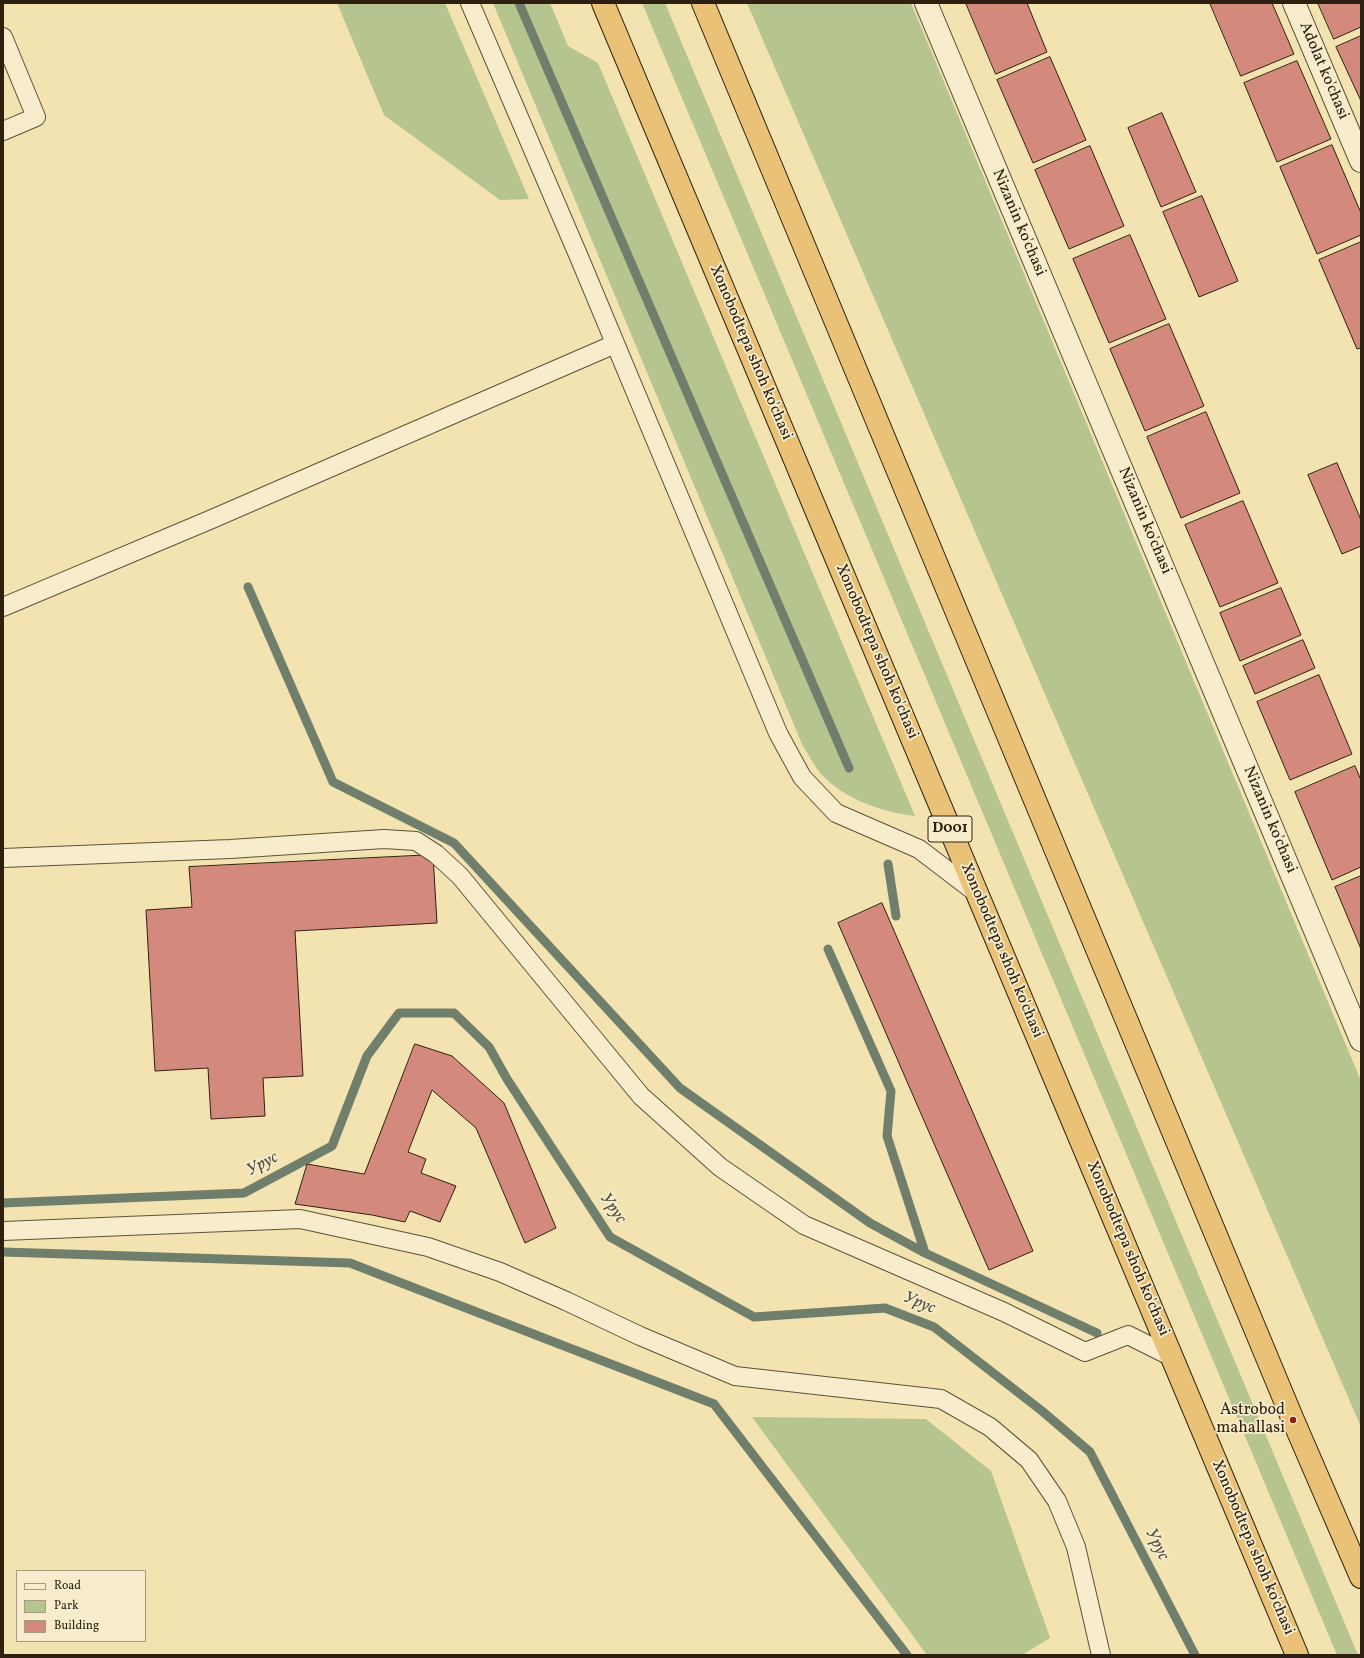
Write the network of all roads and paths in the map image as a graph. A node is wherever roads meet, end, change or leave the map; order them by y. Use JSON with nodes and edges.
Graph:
{"nodes":[{"id":1,"x":470,"y":3,"type":"edge"},
{"id":2,"x":603,"y":3,"type":"edge"},
{"id":3,"x":703,"y":3,"type":"edge"},
{"id":4,"x":926,"y":3,"type":"edge"},
{"id":5,"x":1294,"y":3,"type":"edge"},
{"id":6,"x":3,"y":37,"type":"edge"},
{"id":7,"x":3,"y":131,"type":"edge"},
{"id":8,"x":1361,"y":161,"type":"edge"},
{"id":9,"x":614,"y":344,"type":"junction"},
{"id":10,"x":3,"y":607,"type":"edge"},
{"id":11,"x":3,"y":858,"type":"edge"},
{"id":12,"x":978,"y":894,"type":"junction"},
{"id":13,"x":1361,"y":1040,"type":"edge"},
{"id":14,"x":3,"y":1231,"type":"edge"},
{"id":15,"x":1172,"y":1357,"type":"junction"},
{"id":16,"x":1356,"y":1554,"type":"edge"},
{"id":17,"x":1361,"y":1577,"type":"edge"},
{"id":18,"x":1101,"y":1655,"type":"edge"},
{"id":19,"x":1297,"y":1655,"type":"edge"}],
"edges":[{"from":1,"to":9,"type":"lane"},
{"from":2,"to":12,"type":"highway","name":"Xonobodtepa shoh ko'chasi","number":"D001"},
{"from":3,"to":16,"type":"highway"},
{"from":4,"to":13,"type":"street","name":"Nizanin ko'chasi"},
{"from":5,"to":8,"type":"street","name":"Adolat ko'chasi"},
{"from":6,"to":7,"type":"lane"},
{"from":9,"to":10,"type":"lane"},
{"from":9,"to":12,"type":"lane"},
{"from":11,"to":15,"type":"lane"},
{"from":12,"to":15,"type":"highway","name":"Xonobodtepa shoh ko'chasi","number":"D001"},
{"from":14,"to":18,"type":"lane"},
{"from":15,"to":19,"type":"highway","name":"Xonobodtepa shoh ko'chasi","number":"D001"},
{"from":16,"to":17,"type":"highway"}]}
